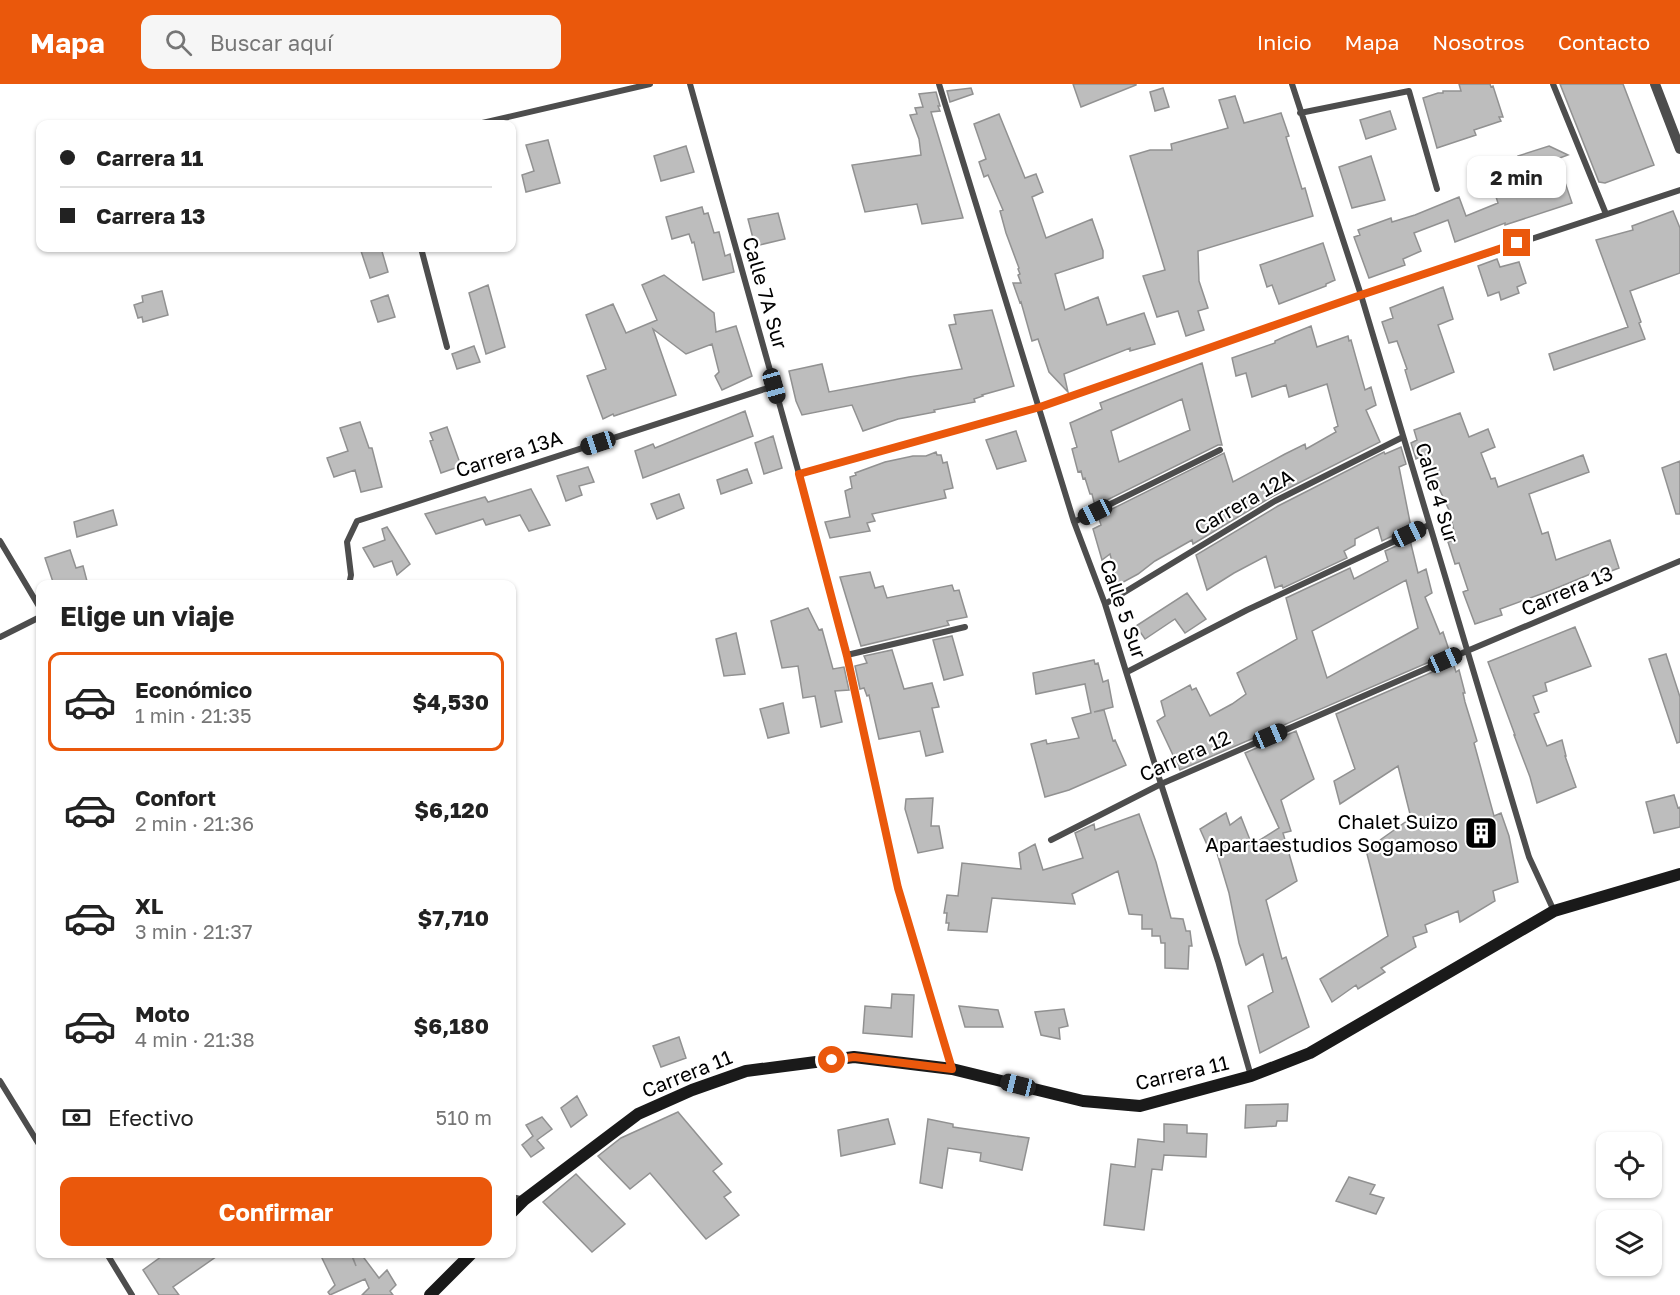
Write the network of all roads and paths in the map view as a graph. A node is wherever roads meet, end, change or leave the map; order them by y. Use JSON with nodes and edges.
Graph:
{"nodes":[{"id":1,"x":651,"y":84,"type":"edge"},
{"id":2,"x":690,"y":84,"type":"edge"},
{"id":3,"x":939,"y":84,"type":"edge"},
{"id":4,"x":1292,"y":84,"type":"edge"},
{"id":5,"x":1553,"y":84,"type":"edge"},
{"id":6,"x":1655,"y":84,"type":"edge"},
{"id":7,"x":1300,"y":113,"type":"junction"},
{"id":8,"x":495,"y":120,"type":"edge"},
{"id":9,"x":1680,"y":149,"type":"edge"},
{"id":10,"x":1437,"y":189,"type":"dead end"},
{"id":11,"x":1680,"y":190,"type":"edge"},
{"id":12,"x":1606,"y":214,"type":"junction"},
{"id":13,"x":423,"y":252,"type":"edge"},
{"id":14,"x":1361,"y":295,"type":"junction"},
{"id":15,"x":447,"y":347,"type":"dead end"},
{"id":16,"x":774,"y":386,"type":"junction"},
{"id":17,"x":1040,"y":407,"type":"junction"},
{"id":18,"x":1403,"y":437,"type":"junction"},
{"id":19,"x":1220,"y":450,"type":"dead end"},
{"id":20,"x":799,"y":474,"type":"junction"},
{"id":21,"x":1074,"y":522,"type":"junction"},
{"id":22,"x":1429,"y":525,"type":"junction"},
{"id":23,"x":0,"y":541,"type":"edge"},
{"id":24,"x":1680,"y":561,"type":"edge"},
{"id":25,"x":350,"y":580,"type":"edge"},
{"id":26,"x":36,"y":601,"type":"edge"},
{"id":27,"x":1105,"y":604,"type":"junction"},
{"id":28,"x":36,"y":619,"type":"edge"},
{"id":29,"x":965,"y":627,"type":"dead end"},
{"id":30,"x":0,"y":637,"type":"edge"},
{"id":31,"x":1467,"y":651,"type":"junction"},
{"id":32,"x":847,"y":656,"type":"junction"},
{"id":33,"x":1126,"y":672,"type":"junction"},
{"id":34,"x":1161,"y":784,"type":"junction"},
{"id":35,"x":1051,"y":840,"type":"dead end"},
{"id":36,"x":1680,"y":874,"type":"edge"},
{"id":37,"x":1554,"y":911,"type":"junction"},
{"id":38,"x":952,"y":1069,"type":"junction"},
{"id":39,"x":1251,"y":1076,"type":"junction"},
{"id":40,"x":0,"y":1081,"type":"edge"},
{"id":41,"x":36,"y":1140,"type":"edge"},
{"id":42,"x":518,"y":1198,"type":"edge"},
{"id":43,"x":109,"y":1258,"type":"edge"},
{"id":44,"x":467,"y":1258,"type":"edge"},
{"id":45,"x":132,"y":1295,"type":"edge"},
{"id":46,"x":430,"y":1295,"type":"edge"}],
"edges":[{"from":1,"to":8,"type":"street"},
{"from":2,"to":16,"type":"street","name":"Calle 7A Sur"},
{"from":3,"to":17,"type":"street","name":"Calle 5 Sur"},
{"from":4,"to":7,"type":"street","name":"Calle 4 Sur"},
{"from":5,"to":12,"type":"street"},
{"from":6,"to":9,"type":"street"},
{"from":7,"to":10,"type":"street"},
{"from":7,"to":14,"type":"street","name":"Calle 4 Sur"},
{"from":11,"to":12,"type":"street"},
{"from":12,"to":14,"type":"street"},
{"from":13,"to":15,"type":"street"},
{"from":14,"to":17,"type":"street"},
{"from":14,"to":18,"type":"street","name":"Calle 4 Sur"},
{"from":16,"to":20,"type":"street","name":"Calle 7A Sur"},
{"from":16,"to":25,"type":"street","name":"Carrera 13A"},
{"from":17,"to":20,"type":"street"},
{"from":17,"to":21,"type":"street","name":"Calle 5 Sur"},
{"from":18,"to":22,"type":"street","name":"Calle 4 Sur"},
{"from":18,"to":27,"type":"street","name":"Carrera 12A"},
{"from":19,"to":21,"type":"street"},
{"from":20,"to":32,"type":"street","name":"Calle 7A Sur"},
{"from":21,"to":27,"type":"street","name":"Calle 5 Sur"},
{"from":22,"to":31,"type":"street","name":"Calle 4 Sur"},
{"from":22,"to":33,"type":"street"},
{"from":23,"to":26,"type":"street"},
{"from":24,"to":31,"type":"street","name":"Carrera 13"},
{"from":27,"to":33,"type":"street","name":"Calle 5 Sur"},
{"from":28,"to":30,"type":"street"},
{"from":29,"to":32,"type":"street"},
{"from":31,"to":34,"type":"street","name":"Carrera 12"},
{"from":31,"to":37,"type":"street","name":"Calle 4 Sur"},
{"from":32,"to":38,"type":"street","name":"Calle 7A Sur"},
{"from":33,"to":34,"type":"street","name":"Calle 5 Sur"},
{"from":34,"to":35,"type":"street","name":"Carrera 12"},
{"from":34,"to":39,"type":"street","name":"Calle 5 Sur"},
{"from":36,"to":37,"type":"main road","name":"Carrera 11"},
{"from":37,"to":39,"type":"main road","name":"Carrera 11"},
{"from":38,"to":39,"type":"main road","name":"Carrera 11"},
{"from":38,"to":42,"type":"main road","name":"Carrera 11"},
{"from":40,"to":41,"type":"street"},
{"from":43,"to":45,"type":"street"},
{"from":44,"to":46,"type":"main road"}]}
